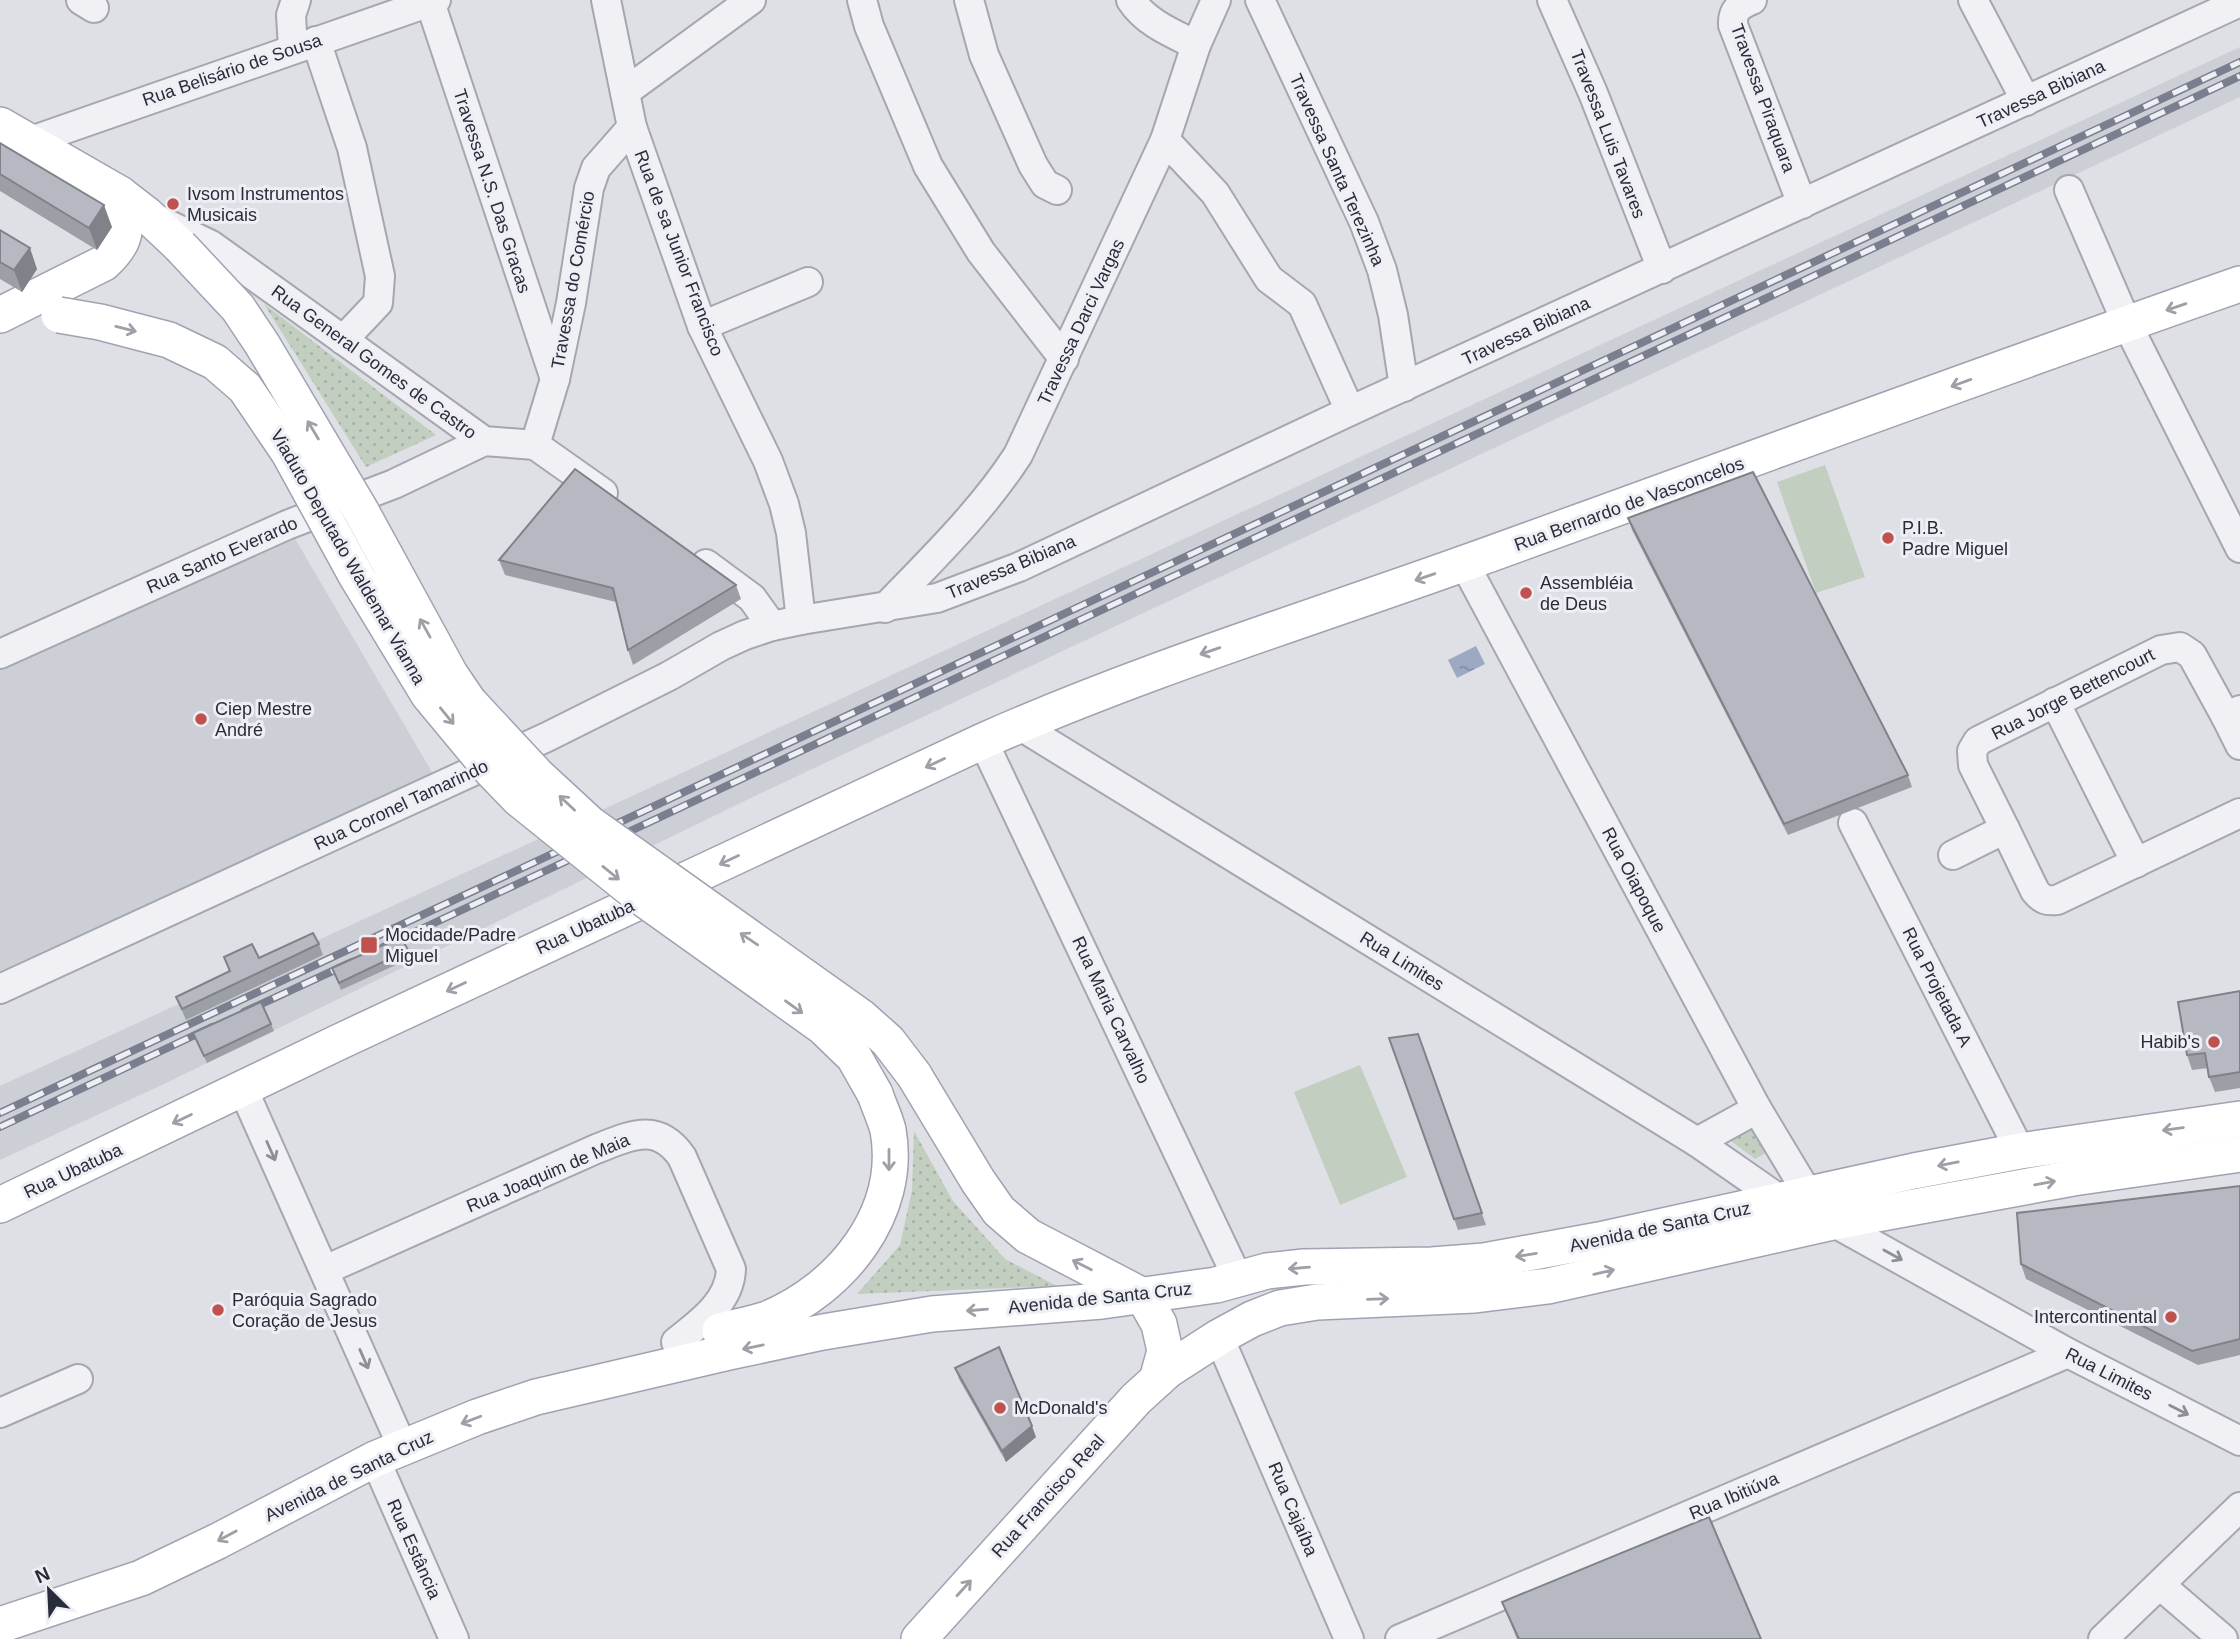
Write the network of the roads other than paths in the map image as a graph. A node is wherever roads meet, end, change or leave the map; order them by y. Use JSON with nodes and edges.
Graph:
{"nodes":[{"id":1,"x":296,"y":0,"type":"edge"},
{"id":2,"x":606,"y":0,"type":"edge"},
{"id":3,"x":751,"y":0,"type":"edge"},
{"id":4,"x":862,"y":0,"type":"edge"},
{"id":5,"x":969,"y":0,"type":"edge"},
{"id":6,"x":1131,"y":0,"type":"edge"},
{"id":7,"x":1216,"y":0,"type":"edge"},
{"id":8,"x":1260,"y":0,"type":"edge"},
{"id":9,"x":1552,"y":0,"type":"edge"},
{"id":10,"x":1752,"y":0,"type":"edge"},
{"id":11,"x":1973,"y":0,"type":"edge"},
{"id":12,"x":433,"y":1,"type":"edge"},
{"id":13,"x":2240,"y":2,"type":"edge"},
{"id":14,"x":304,"y":45,"type":"junction"},
{"id":15,"x":1196,"y":45,"type":"junction"},
{"id":16,"x":625,"y":92,"type":"junction"},
{"id":17,"x":2026,"y":101,"type":"junction"},
{"id":18,"x":632,"y":127,"type":"junction"},
{"id":19,"x":14,"y":133,"type":"edge"},
{"id":20,"x":1165,"y":140,"type":"junction"},
{"id":21,"x":1058,"y":190,"type":"dead end"},
{"id":22,"x":2069,"y":190,"type":"dead end"},
{"id":23,"x":133,"y":204,"type":"junction"},
{"id":24,"x":1802,"y":204,"type":"junction"},
{"id":25,"x":1662,"y":269,"type":"junction"},
{"id":26,"x":808,"y":282,"type":"dead end"},
{"id":27,"x":2240,"y":284,"type":"edge"},
{"id":28,"x":5,"y":312,"type":"edge"},
{"id":29,"x":2127,"y":324,"type":"junction"},
{"id":30,"x":702,"y":326,"type":"junction"},
{"id":31,"x":344,"y":340,"type":"junction"},
{"id":32,"x":1064,"y":359,"type":"junction"},
{"id":33,"x":555,"y":379,"type":"junction"},
{"id":34,"x":1404,"y":387,"type":"junction"},
{"id":35,"x":1350,"y":411,"type":"junction"},
{"id":36,"x":484,"y":441,"type":"junction"},
{"id":37,"x":535,"y":445,"type":"junction"},
{"id":38,"x":624,"y":507,"type":"edge"},
{"id":39,"x":679,"y":546,"type":"edge"},
{"id":40,"x":2240,"y":548,"type":"edge"},
{"id":41,"x":1464,"y":563,"type":"junction"},
{"id":42,"x":885,"y":608,"type":"junction"},
{"id":43,"x":801,"y":620,"type":"junction"},
{"id":44,"x":772,"y":626,"type":"junction"},
{"id":45,"x":0,"y":654,"type":"edge"},
{"id":46,"x":2055,"y":702,"type":"junction"},
{"id":47,"x":2233,"y":714,"type":"edge"},
{"id":48,"x":1019,"y":725,"type":"junction"},
{"id":49,"x":983,"y":741,"type":"junction"},
{"id":50,"x":2240,"y":745,"type":"edge"},
{"id":51,"x":2240,"y":813,"type":"edge"},
{"id":52,"x":1853,"y":823,"type":"dead end"},
{"id":53,"x":2005,"y":829,"type":"junction"},
{"id":54,"x":1953,"y":855,"type":"dead end"},
{"id":55,"x":2136,"y":863,"type":"junction"},
{"id":56,"x":0,"y":989,"type":"edge"},
{"id":57,"x":243,"y":1089,"type":"junction"},
{"id":58,"x":1757,"y":1110,"type":"junction"},
{"id":59,"x":2240,"y":1119,"type":"edge"},
{"id":60,"x":1697,"y":1142,"type":"junction"},
{"id":61,"x":2020,"y":1151,"type":"junction"},
{"id":62,"x":2240,"y":1154,"type":"edge"},
{"id":63,"x":1795,"y":1198,"type":"junction"},
{"id":64,"x":0,"y":1205,"type":"edge"},
{"id":65,"x":1833,"y":1222,"type":"junction"},
{"id":66,"x":325,"y":1270,"type":"junction"},
{"id":67,"x":1238,"y":1279,"type":"junction"},
{"id":68,"x":1143,"y":1296,"type":"junction"},
{"id":69,"x":1219,"y":1337,"type":"junction"},
{"id":70,"x":676,"y":1342,"type":"junction"},
{"id":71,"x":2068,"y":1353,"type":"junction"},
{"id":72,"x":1169,"y":1371,"type":"junction"},
{"id":73,"x":78,"y":1379,"type":"dead end"},
{"id":74,"x":1237,"y":1379,"type":"junction"},
{"id":75,"x":536,"y":1397,"type":"junction"},
{"id":76,"x":0,"y":1413,"type":"edge"},
{"id":77,"x":2240,"y":1441,"type":"edge"},
{"id":78,"x":388,"y":1453,"type":"junction"},
{"id":79,"x":2240,"y":1507,"type":"edge"},
{"id":80,"x":2160,"y":1585,"type":"junction"},
{"id":81,"x":0,"y":1624,"type":"edge"},
{"id":82,"x":454,"y":1639,"type":"edge"},
{"id":83,"x":919,"y":1639,"type":"edge"},
{"id":84,"x":1349,"y":1639,"type":"edge"},
{"id":85,"x":1400,"y":1639,"type":"edge"},
{"id":86,"x":2104,"y":1639,"type":"edge"},
{"id":87,"x":2223,"y":1639,"type":"edge"}],
"edges":[{"from":1,"to":14,"type":"street"},
{"from":2,"to":16,"type":"street","name":"Rua de sa Junior Francisco"},
{"from":3,"to":16,"type":"street"},
{"from":4,"to":32,"type":"street"},
{"from":5,"to":21,"type":"street"},
{"from":6,"to":15,"type":"street"},
{"from":7,"to":15,"type":"street","name":"Travessa Darci Vargas"},
{"from":8,"to":34,"type":"street","name":"Travessa Santa Terezinha"},
{"from":9,"to":25,"type":"street","name":"Travessa Luis Tavares"},
{"from":10,"to":24,"type":"street","name":"Travessa Piraquara"},
{"from":11,"to":17,"type":"street"},
{"from":12,"to":14,"type":"street","name":"Rua Belisário de Sousa"},
{"from":12,"to":33,"type":"street","name":"Travessa N.S. Das Gracas"},
{"from":13,"to":17,"type":"street","name":"Travessa Bibiana"},
{"from":14,"to":19,"type":"street","name":"Rua Belisário de Sousa"},
{"from":14,"to":31,"type":"street"},
{"from":15,"to":20,"type":"street","name":"Travessa Darci Vargas"},
{"from":16,"to":18,"type":"street","name":"Rua de sa Junior Francisco"},
{"from":17,"to":24,"type":"street","name":"Travessa Bibiana"},
{"from":18,"to":30,"type":"street","name":"Rua de sa Junior Francisco"},
{"from":18,"to":33,"type":"street","name":"Travessa do Comércio"},
{"from":19,"to":23,"type":"main road","name":"Rua General Gomes de Castro"},
{"from":20,"to":32,"type":"street","name":"Travessa Darci Vargas"},
{"from":20,"to":35,"type":"street"},
{"from":22,"to":29,"type":"street"},
{"from":23,"to":28,"type":"main road"},
{"from":23,"to":31,"type":"street","name":"Rua General Gomes de Castro"},
{"from":68,"to":23,"type":"main road","name":"Viaduto Deputado Waldemar Vianna","one_way":true,"bridge":true},
{"from":24,"to":25,"type":"street","name":"Travessa Bibiana"},
{"from":25,"to":34,"type":"street","name":"Travessa Bibiana"},
{"from":26,"to":30,"type":"street"},
{"from":27,"to":29,"type":"main road","name":"Rua Bernardo de Vasconcelos","one_way":true},
{"from":28,"to":70,"type":"main road","name":"Viaduto Deputado Waldemar Vianna","one_way":true,"bridge":true},
{"from":29,"to":40,"type":"street"},
{"from":29,"to":41,"type":"main road","name":"Rua Bernardo de Vasconcelos","one_way":true},
{"from":30,"to":43,"type":"street","name":"Rua de sa Junior Francisco"},
{"from":31,"to":36,"type":"street","name":"Rua General Gomes de Castro"},
{"from":32,"to":42,"type":"street","name":"Travessa Darci Vargas"},
{"from":33,"to":37,"type":"street","name":"Travessa do Comércio"},
{"from":34,"to":35,"type":"street","name":"Travessa Bibiana"},
{"from":35,"to":42,"type":"street","name":"Travessa Bibiana"},
{"from":36,"to":37,"type":"street","name":"Rua General Gomes de Castro"},
{"from":36,"to":45,"type":"street","name":"Rua Santo Everardo"},
{"from":37,"to":38,"type":"street"},
{"from":39,"to":44,"type":"street"},
{"from":41,"to":48,"type":"main road","name":"Rua Bernardo de Vasconcelos","one_way":true},
{"from":41,"to":58,"type":"street","name":"Rua Oiapoque"},
{"from":42,"to":43,"type":"street","name":"Travessa Bibiana"},
{"from":43,"to":44,"type":"street","name":"Rua Coronel Tamarindo"},
{"from":44,"to":56,"type":"street","name":"Rua Coronel Tamarindo"},
{"from":46,"to":47,"type":"street","name":"Rua Jorge Bettencourt"},
{"from":46,"to":53,"type":"street","name":"Rua Jorge Bettencourt"},
{"from":46,"to":55,"type":"street"},
{"from":47,"to":50,"type":"street"},
{"from":48,"to":49,"type":"main road","name":"Rua Ubatuba"},
{"from":48,"to":60,"type":"street","name":"Rua Limites"},
{"from":49,"to":57,"type":"main road","name":"Rua Ubatuba","one_way":true},
{"from":49,"to":67,"type":"street","name":"Rua Maria Carvalho"},
{"from":51,"to":55,"type":"street"},
{"from":52,"to":61,"type":"street","name":"Rua Projetada A"},
{"from":53,"to":54,"type":"street"},
{"from":53,"to":55,"type":"street"},
{"from":57,"to":64,"type":"main road","name":"Rua Ubatuba","one_way":true},
{"from":57,"to":66,"type":"street","name":"Rua Estância","one_way":true},
{"from":58,"to":60,"type":"street"},
{"from":58,"to":63,"type":"street","name":"Rua Oiapoque"},
{"from":59,"to":61,"type":"main road","name":"Avenida de Santa Cruz","one_way":true},
{"from":60,"to":63,"type":"street","name":"Rua Limites"},
{"from":61,"to":63,"type":"main road","name":"Avenida de Santa Cruz","one_way":true},
{"from":65,"to":62,"type":"main road","name":"Avenida de Santa Cruz","one_way":true},
{"from":63,"to":67,"type":"main road","name":"Avenida de Santa Cruz","one_way":true},
{"from":69,"to":65,"type":"main road","name":"Avenida de Santa Cruz","one_way":true},
{"from":65,"to":71,"type":"street","name":"Rua Limites","one_way":true},
{"from":66,"to":70,"type":"street","name":"Rua Joaquim de Maia"},
{"from":66,"to":78,"type":"street","name":"Rua Estância","one_way":true},
{"from":67,"to":68,"type":"main road","name":"Avenida de Santa Cruz"},
{"from":68,"to":72,"type":"main road"},
{"from":68,"to":75,"type":"main road","name":"Avenida de Santa Cruz","one_way":true},
{"from":69,"to":72,"type":"main road","name":"Rua Francisco Real"},
{"from":69,"to":74,"type":"street","name":"Rua Cajaíba"},
{"from":70,"to":75,"type":"main road","name":"Viaduto Deputado Waldemar Vianna"},
{"from":71,"to":77,"type":"street","name":"Rua Limites","one_way":true},
{"from":71,"to":85,"type":"street","name":"Rua Ibitiúva"},
{"from":72,"to":74,"type":"street"},
{"from":83,"to":72,"type":"main road","name":"Rua Francisco Real","one_way":true},
{"from":73,"to":76,"type":"street"},
{"from":74,"to":84,"type":"street","name":"Rua Cajaíba"},
{"from":75,"to":78,"type":"main road","name":"Avenida de Santa Cruz","one_way":true},
{"from":78,"to":81,"type":"main road","name":"Avenida de Santa Cruz","one_way":true},
{"from":78,"to":82,"type":"street","name":"Rua Estância"},
{"from":79,"to":80,"type":"street"},
{"from":80,"to":86,"type":"street"},
{"from":80,"to":87,"type":"street"}]}
